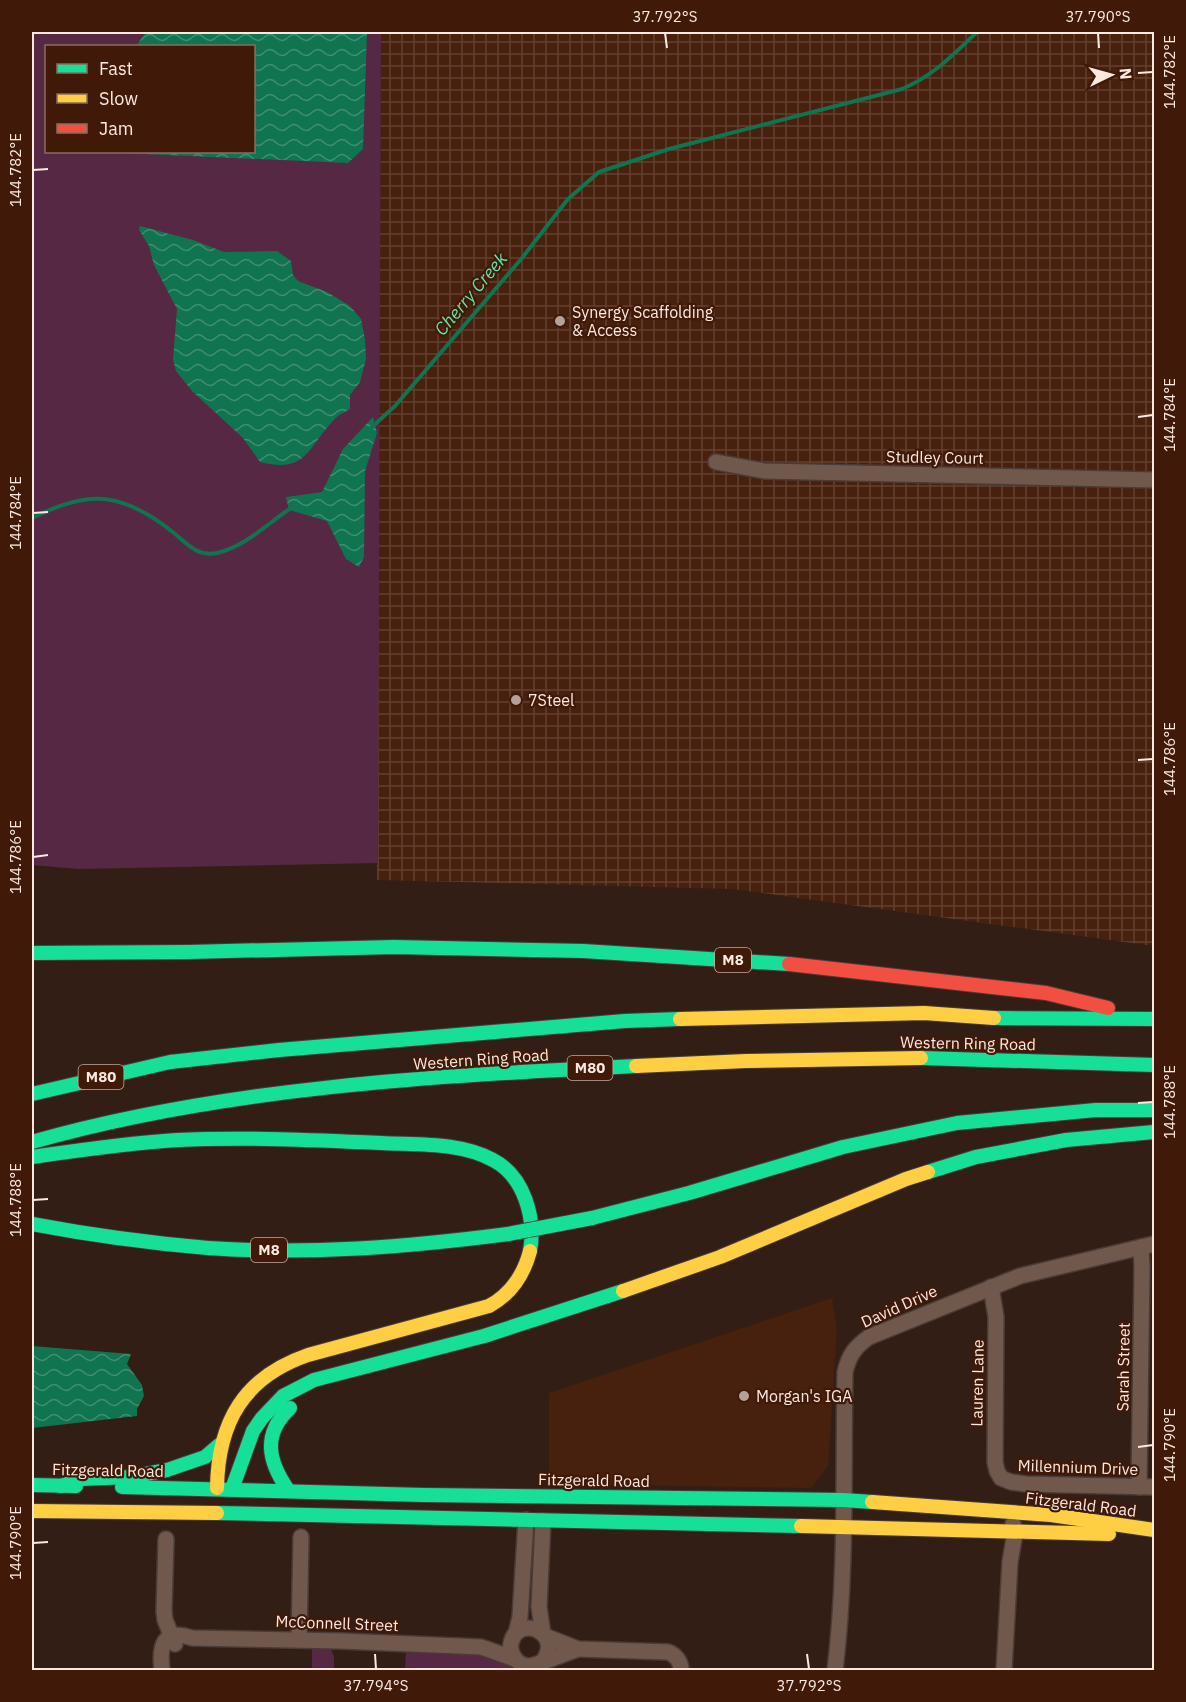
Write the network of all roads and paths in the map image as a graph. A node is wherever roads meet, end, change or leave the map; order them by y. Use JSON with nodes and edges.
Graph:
{"nodes":[{"id":1,"x":716,"y":462,"type":"dead end"},
{"id":2,"x":1155,"y":480,"type":"edge"},
{"id":3,"x":32,"y":953,"type":"edge"},
{"id":4,"x":1154,"y":1019,"type":"edge"},
{"id":5,"x":171,"y":1062,"type":"junction"},
{"id":6,"x":1155,"y":1065,"type":"edge"},
{"id":7,"x":42,"y":1077,"type":"dead end"},
{"id":8,"x":32,"y":1094,"type":"edge"},
{"id":9,"x":1155,"y":1110,"type":"edge"},
{"id":10,"x":1155,"y":1132,"type":"edge"},
{"id":11,"x":32,"y":1142,"type":"edge"},
{"id":12,"x":32,"y":1157,"type":"edge"},
{"id":13,"x":32,"y":1224,"type":"edge"},
{"id":14,"x":1148,"y":1245,"type":"edge"},
{"id":15,"x":991,"y":1287,"type":"junction"},
{"id":16,"x":380,"y":1364,"type":"junction"},
{"id":17,"x":219,"y":1444,"type":"junction"},
{"id":18,"x":1001,"y":1478,"type":"joint"},
{"id":19,"x":32,"y":1485,"type":"edge"},
{"id":20,"x":61,"y":1486,"type":"junction"},
{"id":21,"x":1138,"y":1487,"type":"junction"},
{"id":22,"x":217,"y":1488,"type":"junction"},
{"id":23,"x":1155,"y":1488,"type":"edge"},
{"id":24,"x":232,"y":1489,"type":"junction"},
{"id":25,"x":288,"y":1490,"type":"junction"},
{"id":26,"x":528,"y":1495,"type":"junction"},
{"id":27,"x":544,"y":1496,"type":"junction"},
{"id":28,"x":843,"y":1500,"type":"junction"},
{"id":29,"x":985,"y":1510,"type":"junction"},
{"id":30,"x":32,"y":1511,"type":"edge"},
{"id":31,"x":220,"y":1513,"type":"junction"},
{"id":32,"x":526,"y":1521,"type":"junction"},
{"id":33,"x":543,"y":1521,"type":"junction"},
{"id":34,"x":844,"y":1527,"type":"junction"},
{"id":35,"x":990,"y":1532,"type":"junction"},
{"id":36,"x":1155,"y":1532,"type":"edge"},
{"id":37,"x":1015,"y":1533,"type":"junction"},
{"id":38,"x":301,"y":1537,"type":"dead end"},
{"id":39,"x":166,"y":1539,"type":"dead end"},
{"id":40,"x":1010,"y":1562,"type":"junction"},
{"id":41,"x":515,"y":1635,"type":"junction"},
{"id":42,"x":544,"y":1635,"type":"junction"},
{"id":43,"x":173,"y":1640,"type":"junction"},
{"id":44,"x":299,"y":1640,"type":"junction"},
{"id":45,"x":481,"y":1647,"type":"junction"},
{"id":46,"x":578,"y":1650,"type":"junction"},
{"id":47,"x":671,"y":1663,"type":"edge"},
{"id":48,"x":518,"y":1664,"type":"edge"},
{"id":49,"x":540,"y":1665,"type":"edge"},
{"id":50,"x":163,"y":1671,"type":"edge"},
{"id":51,"x":681,"y":1671,"type":"edge"},
{"id":52,"x":835,"y":1671,"type":"edge"},
{"id":53,"x":1004,"y":1671,"type":"edge"}],
"edges":[{"from":1,"to":2,"type":"street","name":"Studley Court"},
{"from":3,"to":4,"type":"main road","number":"M8"},
{"from":4,"to":5,"type":"main road","name":"Western Ring Road","number":"M80"},
{"from":5,"to":7,"type":"main road"},
{"from":5,"to":8,"type":"main road","name":"Western Ring Road","number":"M80"},
{"from":6,"to":11,"type":"main road","name":"Western Ring Road","number":"M80"},
{"from":9,"to":13,"type":"main road","number":"M8","bridge":true},
{"from":10,"to":16,"type":"main road"},
{"from":12,"to":17,"type":"main road"},
{"from":14,"to":15,"type":"street","name":"David Drive"},
{"from":14,"to":21,"type":"street","name":"Sarah Street"},
{"from":15,"to":18,"type":"street","name":"Lauren Lane"},
{"from":15,"to":28,"type":"street","name":"David Drive"},
{"from":16,"to":24,"type":"main road"},
{"from":16,"to":25,"type":"main road"},
{"from":17,"to":20,"type":"main road"},
{"from":17,"to":22,"type":"main road"},
{"from":18,"to":21,"type":"street","name":"Millennium Drive"},
{"from":19,"to":20,"type":"main road","name":"Fitzgerald Road"},
{"from":20,"to":22,"type":"main road","name":"Fitzgerald Road"},
{"from":21,"to":23,"type":"street","name":"Millennium Drive"},
{"from":22,"to":24,"type":"main road","name":"Fitzgerald Road"},
{"from":22,"to":31,"type":"main road"},
{"from":24,"to":25,"type":"main road","name":"Fitzgerald Road"},
{"from":24,"to":31,"type":"main road"},
{"from":25,"to":26,"type":"main road","name":"Fitzgerald Road"},
{"from":26,"to":27,"type":"main road","name":"Fitzgerald Road"},
{"from":26,"to":32,"type":"main road"},
{"from":27,"to":28,"type":"main road","name":"Fitzgerald Road"},
{"from":27,"to":33,"type":"main road"},
{"from":28,"to":29,"type":"main road","name":"Fitzgerald Road"},
{"from":28,"to":34,"type":"street","name":"David Drive"},
{"from":29,"to":36,"type":"main road","name":"Fitzgerald Road"},
{"from":29,"to":37,"type":"street"},
{"from":30,"to":31,"type":"main road","name":"Fitzgerald Road"},
{"from":31,"to":32,"type":"main road","name":"Fitzgerald Road"},
{"from":32,"to":33,"type":"main road","name":"Fitzgerald Road"},
{"from":32,"to":41,"type":"street"},
{"from":33,"to":34,"type":"main road","name":"Fitzgerald Road"},
{"from":33,"to":42,"type":"street"},
{"from":34,"to":35,"type":"main road","name":"Fitzgerald Road"},
{"from":34,"to":52,"type":"street","name":"David Drive"},
{"from":35,"to":37,"type":"main road","name":"Fitzgerald Road"},
{"from":35,"to":40,"type":"street"},
{"from":36,"to":37,"type":"main road","name":"Fitzgerald Road"},
{"from":37,"to":40,"type":"street"},
{"from":38,"to":44,"type":"street"},
{"from":39,"to":43,"type":"street"},
{"from":40,"to":53,"type":"street"},
{"from":41,"to":42,"type":"street"},
{"from":41,"to":45,"type":"street","name":"McConnell Street"},
{"from":41,"to":48,"type":"street"},
{"from":42,"to":46,"type":"street"},
{"from":42,"to":49,"type":"street"},
{"from":43,"to":44,"type":"street","name":"McConnell Street"},
{"from":43,"to":50,"type":"street"},
{"from":44,"to":45,"type":"street","name":"McConnell Street"},
{"from":45,"to":48,"type":"street","name":"McConnell Street"},
{"from":46,"to":47,"type":"street"},
{"from":46,"to":49,"type":"street"},
{"from":47,"to":51,"type":"street"},
{"from":48,"to":49,"type":"street"}]}
